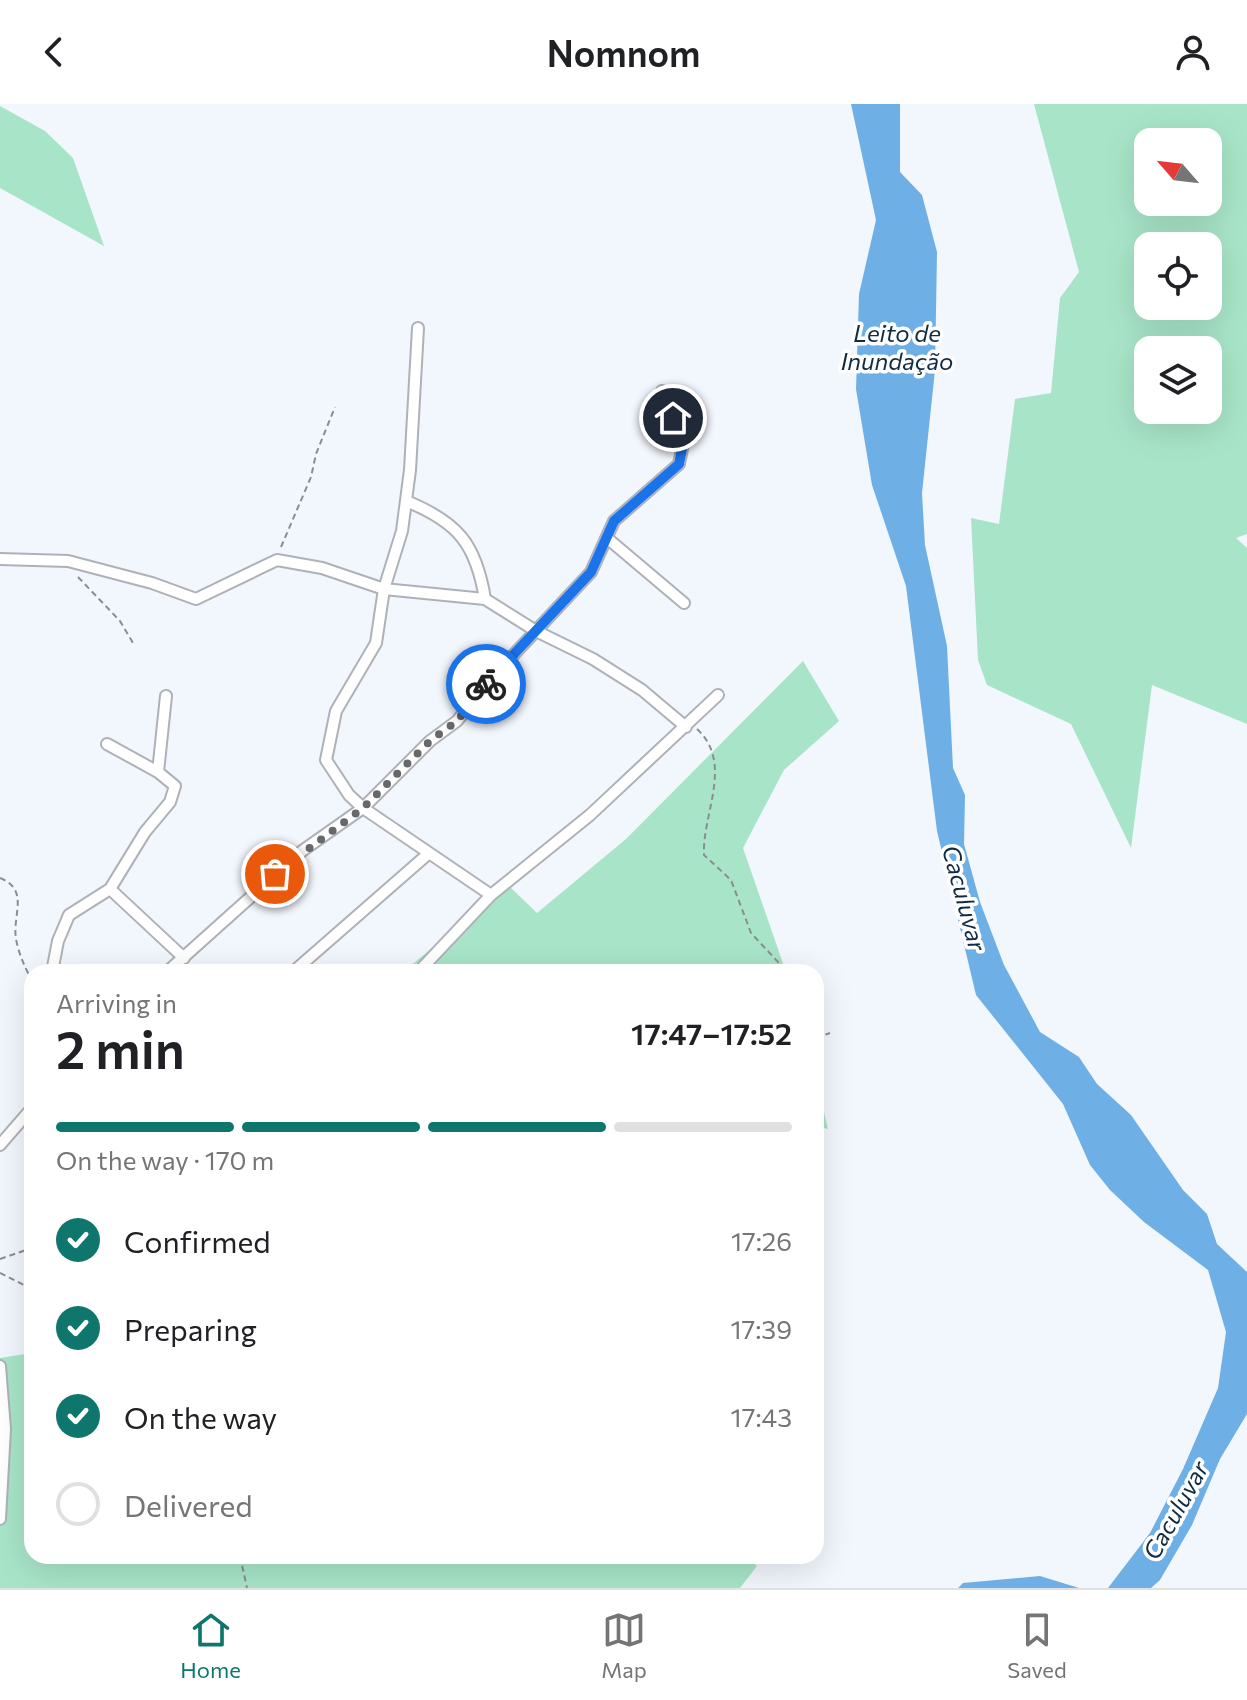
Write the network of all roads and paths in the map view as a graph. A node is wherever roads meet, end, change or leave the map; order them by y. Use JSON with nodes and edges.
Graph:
{"nodes":[{"id":1,"x":418,"y":328,"type":"dead end"},
{"id":2,"x":662,"y":391,"type":"dead end"},
{"id":3,"x":335,"y":407,"type":"dead end"},
{"id":4,"x":406,"y":501,"type":"junction"},
{"id":5,"x":607,"y":538,"type":"junction"},
{"id":6,"x":0,"y":559,"type":"edge"},
{"id":7,"x":277,"y":560,"type":"junction"},
{"id":8,"x":68,"y":561,"type":"junction"},
{"id":9,"x":384,"y":589,"type":"junction"},
{"id":10,"x":485,"y":599,"type":"junction"},
{"id":11,"x":684,"y":603,"type":"dead end"},
{"id":12,"x":536,"y":631,"type":"junction"},
{"id":13,"x":133,"y":643,"type":"dead end"},
{"id":14,"x":718,"y":695,"type":"dead end"},
{"id":15,"x":166,"y":696,"type":"dead end"},
{"id":16,"x":688,"y":725,"type":"junction"},
{"id":17,"x":107,"y":744,"type":"dead end"},
{"id":18,"x":158,"y":772,"type":"junction"},
{"id":19,"x":363,"y":808,"type":"junction"},
{"id":20,"x":428,"y":854,"type":"junction"},
{"id":21,"x":0,"y":878,"type":"edge"},
{"id":22,"x":110,"y":889,"type":"junction"},
{"id":23,"x":491,"y":895,"type":"junction"},
{"id":24,"x":184,"y":958,"type":"junction"},
{"id":25,"x":26,"y":964,"type":"edge"},
{"id":26,"x":54,"y":964,"type":"edge"},
{"id":27,"x":177,"y":964,"type":"edge"},
{"id":28,"x":302,"y":964,"type":"edge"},
{"id":29,"x":426,"y":964,"type":"edge"},
{"id":30,"x":779,"y":964,"type":"edge"},
{"id":31,"x":830,"y":1033,"type":"dead end"},
{"id":32,"x":824,"y":1035,"type":"edge"},
{"id":33,"x":24,"y":1117,"type":"edge"},
{"id":34,"x":0,"y":1145,"type":"edge"},
{"id":35,"x":24,"y":1251,"type":"edge"},
{"id":36,"x":0,"y":1259,"type":"edge"},
{"id":37,"x":0,"y":1273,"type":"edge"},
{"id":38,"x":24,"y":1285,"type":"edge"},
{"id":39,"x":0,"y":1366,"type":"edge"},
{"id":40,"x":0,"y":1519,"type":"edge"},
{"id":41,"x":242,"y":1564,"type":"edge"},
{"id":42,"x":247,"y":1588,"type":"edge"}],
"edges":[{"from":1,"to":4,"type":"street"},
{"from":2,"to":5,"type":"street"},
{"from":3,"to":7,"type":"path"},
{"from":4,"to":9,"type":"street"},
{"from":4,"to":10,"type":"street"},
{"from":5,"to":11,"type":"street"},
{"from":5,"to":12,"type":"street"},
{"from":6,"to":8,"type":"street"},
{"from":7,"to":8,"type":"street"},
{"from":7,"to":9,"type":"street"},
{"from":8,"to":13,"type":"path"},
{"from":9,"to":10,"type":"street"},
{"from":9,"to":19,"type":"street"},
{"from":10,"to":12,"type":"street"},
{"from":12,"to":16,"type":"street"},
{"from":12,"to":19,"type":"street"},
{"from":14,"to":16,"type":"street"},
{"from":15,"to":18,"type":"street"},
{"from":16,"to":23,"type":"street"},
{"from":16,"to":30,"type":"path"},
{"from":17,"to":18,"type":"street"},
{"from":18,"to":22,"type":"street"},
{"from":19,"to":20,"type":"street"},
{"from":19,"to":24,"type":"street"},
{"from":20,"to":23,"type":"street"},
{"from":20,"to":28,"type":"street"},
{"from":21,"to":25,"type":"path"},
{"from":22,"to":24,"type":"street"},
{"from":22,"to":26,"type":"street"},
{"from":23,"to":29,"type":"street"},
{"from":24,"to":27,"type":"street"},
{"from":31,"to":32,"type":"path"},
{"from":33,"to":34,"type":"street"},
{"from":35,"to":36,"type":"path"},
{"from":37,"to":38,"type":"path"},
{"from":39,"to":40,"type":"street"},
{"from":41,"to":42,"type":"path"}]}
